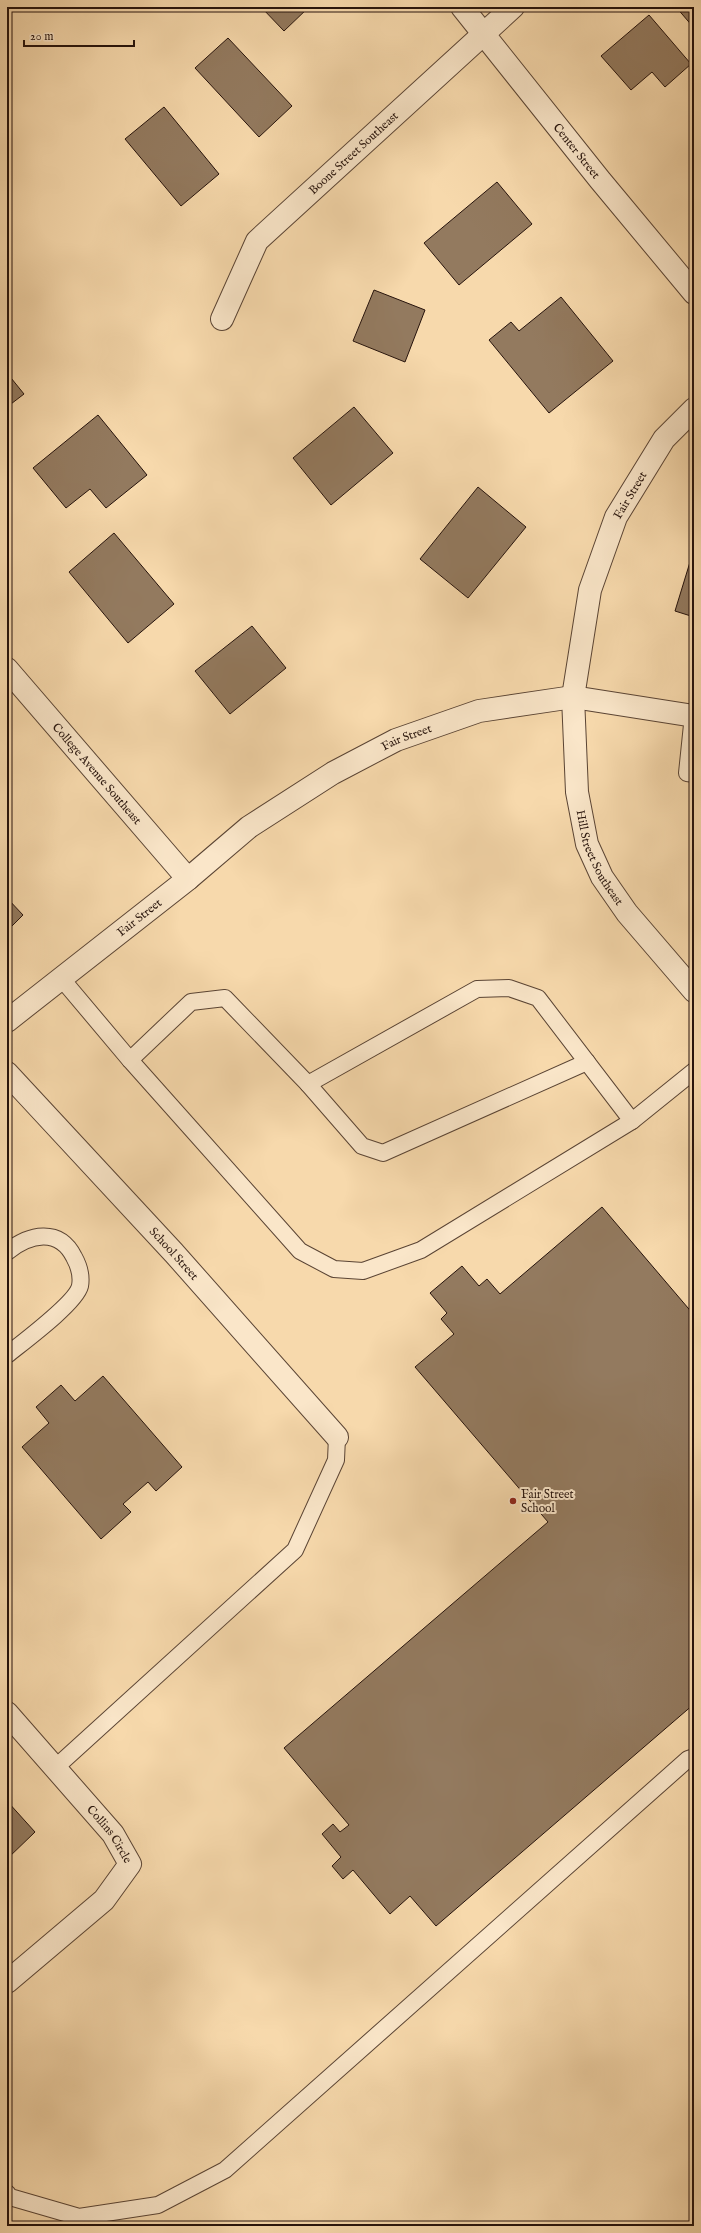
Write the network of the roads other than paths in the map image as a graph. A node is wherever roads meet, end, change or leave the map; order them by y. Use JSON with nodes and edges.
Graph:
{"nodes":[{"id":1,"x":462,"y":7,"type":"edge"},
{"id":2,"x":513,"y":7,"type":"edge"},
{"id":3,"x":483,"y":32,"type":"junction"},
{"id":4,"x":694,"y":293,"type":"edge"},
{"id":5,"x":222,"y":319,"type":"dead end"},
{"id":6,"x":694,"y":409,"type":"edge"},
{"id":7,"x":7,"y":669,"type":"edge"},
{"id":8,"x":573,"y":697,"type":"junction"},
{"id":9,"x":693,"y":715,"type":"edge"},
{"id":10,"x":694,"y":774,"type":"edge"},
{"id":11,"x":188,"y":879,"type":"junction"},
{"id":12,"x":61,"y":978,"type":"junction"},
{"id":13,"x":694,"y":990,"type":"edge"},
{"id":14,"x":7,"y":1021,"type":"edge"},
{"id":15,"x":130,"y":1060,"type":"junction"},
{"id":16,"x":587,"y":1062,"type":"junction"},
{"id":17,"x":694,"y":1071,"type":"edge"},
{"id":18,"x":7,"y":1073,"type":"edge"},
{"id":19,"x":308,"y":1084,"type":"junction"},
{"id":20,"x":632,"y":1121,"type":"junction"},
{"id":21,"x":7,"y":1252,"type":"edge"},
{"id":22,"x":7,"y":1355,"type":"edge"},
{"id":23,"x":337,"y":1437,"type":"joint"},
{"id":24,"x":7,"y":1713,"type":"edge"},
{"id":25,"x":694,"y":1758,"type":"edge"},
{"id":26,"x":55,"y":1768,"type":"junction"},
{"id":27,"x":7,"y":1982,"type":"edge"},
{"id":28,"x":7,"y":2193,"type":"edge"}],
"edges":[{"from":1,"to":3,"type":"street","name":"Center Street"},
{"from":2,"to":3,"type":"street","name":"Boone Street Southeast"},
{"from":3,"to":4,"type":"street","name":"Center Street"},
{"from":3,"to":5,"type":"street","name":"Boone Street Southeast"},
{"from":6,"to":8,"type":"street","name":"Fair Street"},
{"from":7,"to":11,"type":"street","name":"College Avenue Southeast"},
{"from":8,"to":9,"type":"street"},
{"from":8,"to":11,"type":"street","name":"Fair Street"},
{"from":8,"to":13,"type":"street","name":"Hill Street Southeast"},
{"from":9,"to":10,"type":"lane"},
{"from":11,"to":12,"type":"street","name":"Fair Street"},
{"from":12,"to":14,"type":"street","name":"Fair Street"},
{"from":12,"to":15,"type":"lane"},
{"from":15,"to":19,"type":"lane"},
{"from":15,"to":20,"type":"lane"},
{"from":16,"to":19,"type":"lane"},
{"from":16,"to":19,"type":"lane"},
{"from":16,"to":20,"type":"lane"},
{"from":17,"to":20,"type":"lane"},
{"from":18,"to":23,"type":"street","name":"School Street"},
{"from":21,"to":22,"type":"lane"},
{"from":23,"to":26,"type":"lane"},
{"from":24,"to":26,"type":"street","name":"Collins Circle"},
{"from":25,"to":28,"type":"lane"},
{"from":26,"to":27,"type":"street","name":"Collins Circle"}]}
